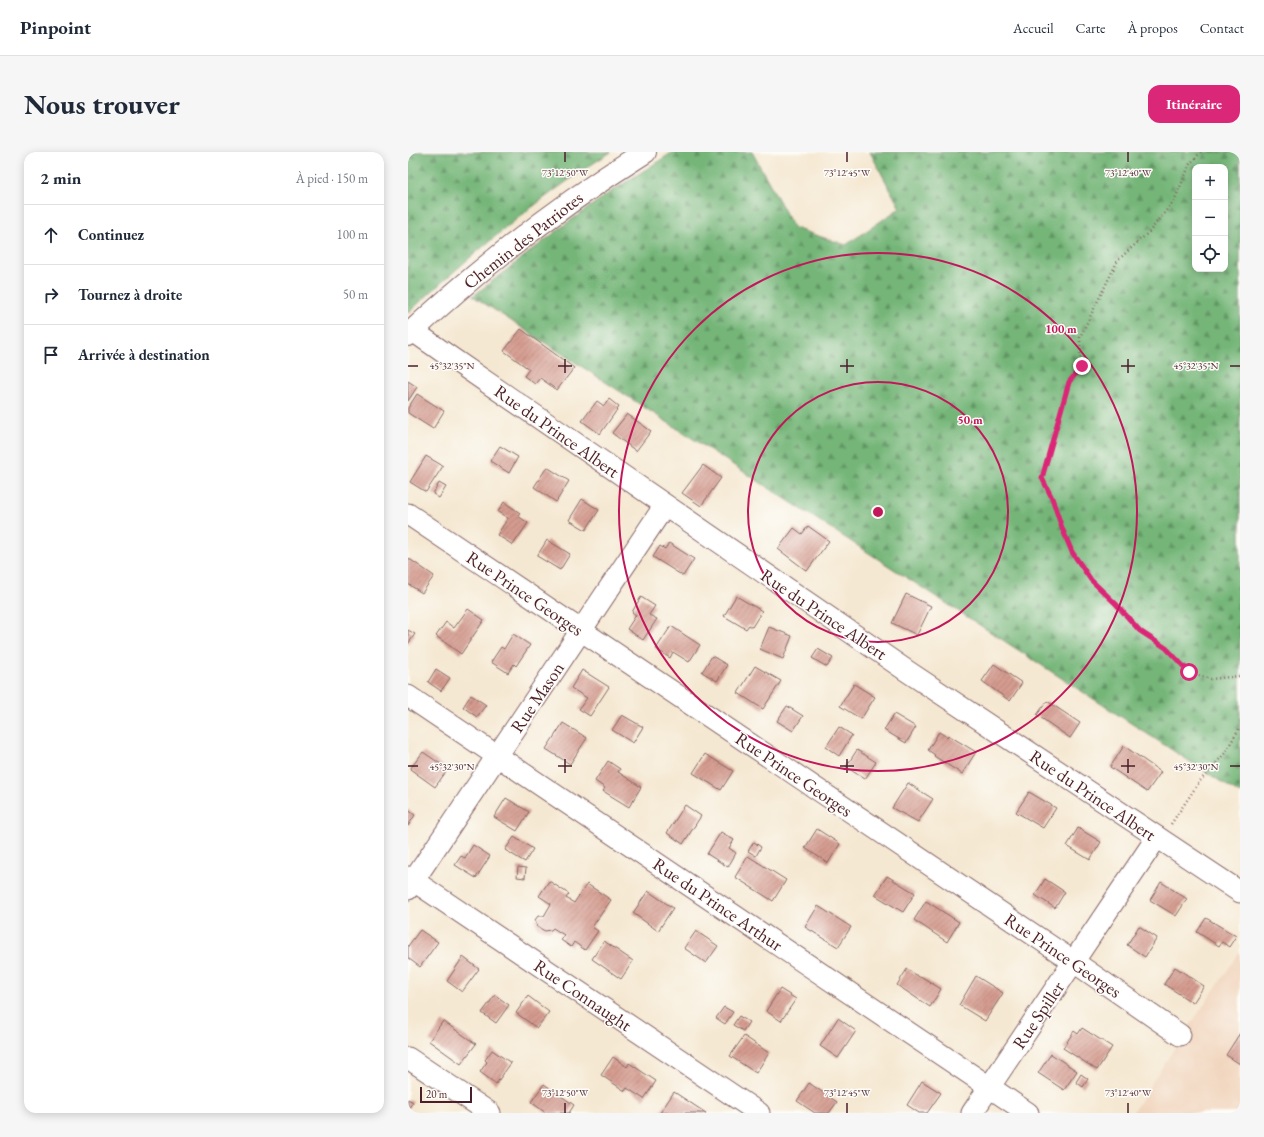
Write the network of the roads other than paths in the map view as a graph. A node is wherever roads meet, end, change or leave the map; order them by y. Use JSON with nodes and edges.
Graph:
{"nodes":[{"id":1,"x":644,"y":152,"type":"edge"},
{"id":2,"x":411,"y":333,"type":"edge"},
{"id":3,"x":665,"y":505,"type":"junction"},
{"id":4,"x":408,"y":514,"type":"edge"},
{"id":5,"x":581,"y":631,"type":"junction"},
{"id":6,"x":408,"y":696,"type":"edge"},
{"id":7,"x":497,"y":756,"type":"junction"},
{"id":8,"x":1163,"y":833,"type":"junction"},
{"id":9,"x":410,"y":882,"type":"edge"},
{"id":10,"x":1240,"y":892,"type":"edge"},
{"id":11,"x":1074,"y":962,"type":"junction"},
{"id":12,"x":1180,"y":1035,"type":"dead end"},
{"id":13,"x":408,"y":1058,"type":"edge"},
{"id":14,"x":990,"y":1086,"type":"junction"},
{"id":15,"x":490,"y":1113,"type":"edge"},
{"id":16,"x":759,"y":1113,"type":"edge"},
{"id":17,"x":972,"y":1113,"type":"edge"},
{"id":18,"x":1028,"y":1113,"type":"edge"}],
"edges":[{"from":1,"to":2,"type":"main road","name":"Chemin des Patriotes"},
{"from":2,"to":3,"type":"street","name":"Rue du Prince Albert"},
{"from":3,"to":5,"type":"street","name":"Rue Mason"},
{"from":3,"to":8,"type":"street","name":"Rue du Prince Albert"},
{"from":4,"to":5,"type":"street","name":"Rue Prince Georges"},
{"from":5,"to":7,"type":"street","name":"Rue Mason"},
{"from":5,"to":11,"type":"street","name":"Rue Prince Georges"},
{"from":6,"to":7,"type":"street","name":"Rue du Prince Arthur"},
{"from":7,"to":9,"type":"street","name":"Rue Mason"},
{"from":7,"to":14,"type":"street","name":"Rue du Prince Arthur"},
{"from":8,"to":10,"type":"street","name":"Rue du Prince Albert"},
{"from":8,"to":11,"type":"street","name":"Rue Spiller"},
{"from":9,"to":16,"type":"street","name":"Rue Connaught"},
{"from":11,"to":12,"type":"street","name":"Rue Prince Georges"},
{"from":11,"to":14,"type":"street","name":"Rue Spiller"},
{"from":13,"to":15,"type":"street"},
{"from":14,"to":17,"type":"street","name":"Rue Spiller"},
{"from":14,"to":18,"type":"street","name":"Rue du Prince Arthur"}]}
